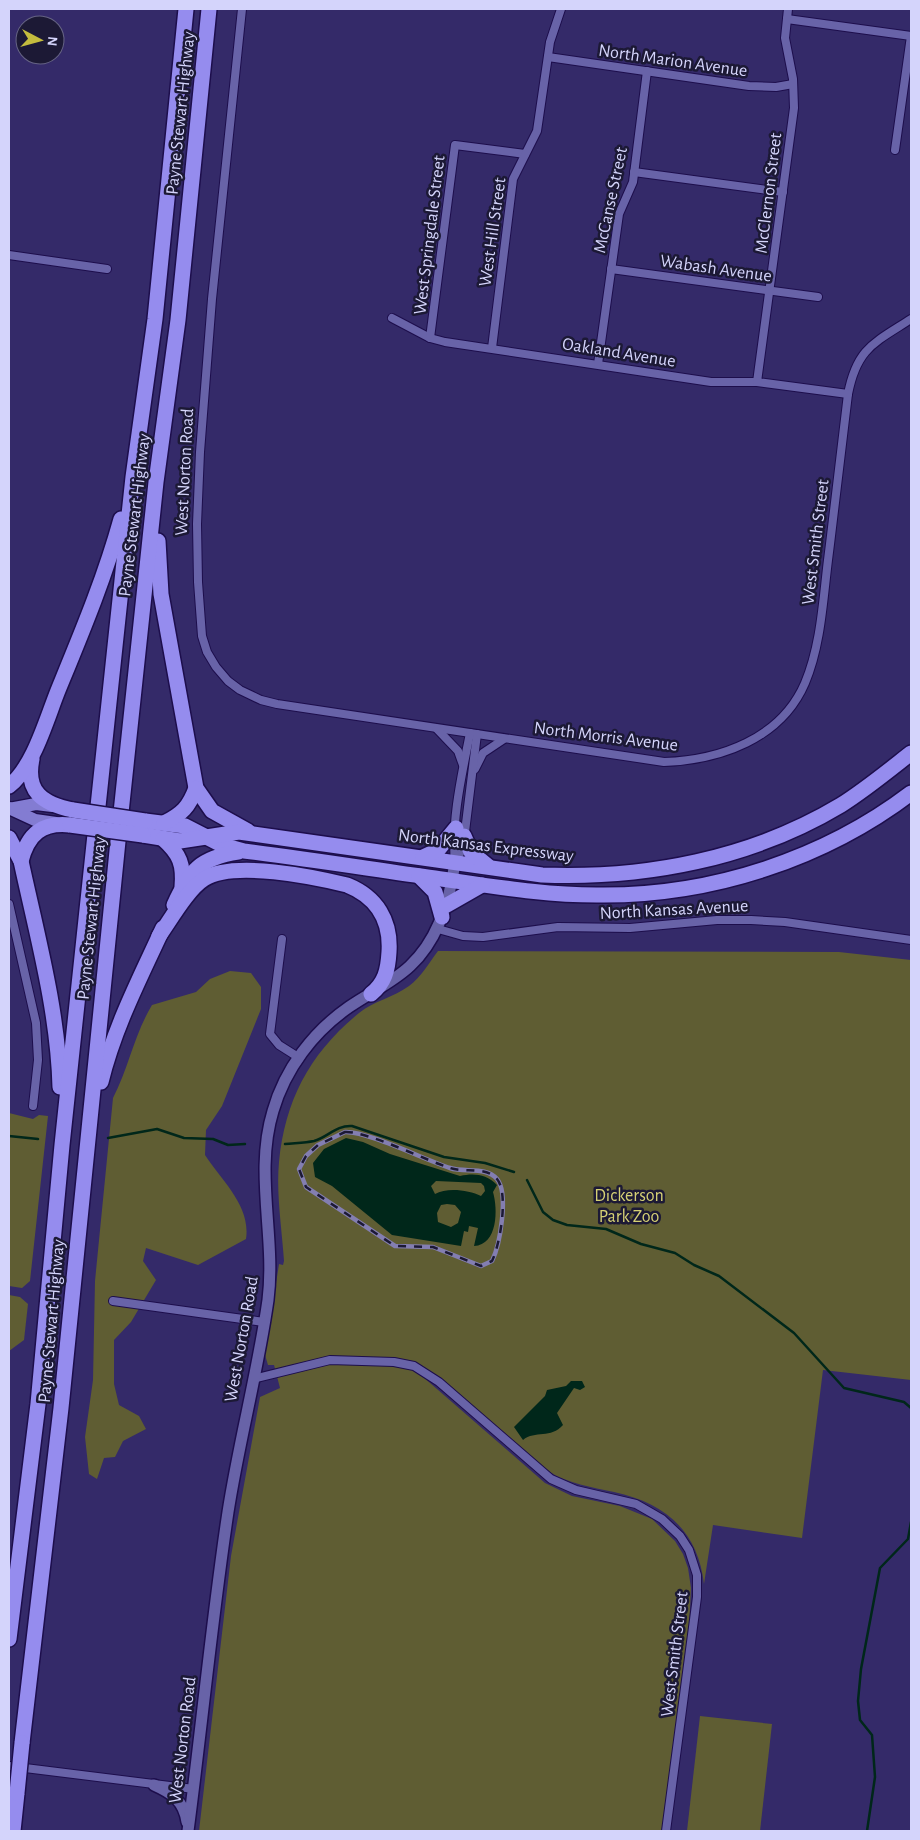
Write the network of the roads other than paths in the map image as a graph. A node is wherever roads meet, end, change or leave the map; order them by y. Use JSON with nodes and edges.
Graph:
{"nodes":[{"id":1,"x":186,"y":9,"type":"edge"},
{"id":2,"x":210,"y":9,"type":"edge"},
{"id":3,"x":242,"y":9,"type":"edge"},
{"id":4,"x":561,"y":9,"type":"edge"},
{"id":5,"x":788,"y":9,"type":"edge"},
{"id":6,"x":787,"y":19,"type":"junction"},
{"id":7,"x":911,"y":36,"type":"edge"},
{"id":8,"x":548,"y":57,"type":"junction"},
{"id":9,"x":647,"y":71,"type":"junction"},
{"id":10,"x":793,"y":84,"type":"junction"},
{"id":11,"x":908,"y":90,"type":"edge"},
{"id":12,"x":895,"y":150,"type":"dead end"},
{"id":13,"x":525,"y":154,"type":"junction"},
{"id":14,"x":634,"y":172,"type":"junction"},
{"id":15,"x":782,"y":192,"type":"junction"},
{"id":16,"x":9,"y":255,"type":"edge"},
{"id":17,"x":106,"y":269,"type":"dead end"},
{"id":18,"x":610,"y":269,"type":"junction"},
{"id":19,"x":770,"y":290,"type":"junction"},
{"id":20,"x":818,"y":297,"type":"dead end"},
{"id":21,"x":392,"y":318,"type":"dead end"},
{"id":22,"x":911,"y":319,"type":"edge"},
{"id":23,"x":430,"y":338,"type":"junction"},
{"id":24,"x":492,"y":348,"type":"junction"},
{"id":25,"x":598,"y":364,"type":"junction"},
{"id":26,"x":757,"y":382,"type":"junction"},
{"id":27,"x":848,"y":394,"type":"junction"},
{"id":28,"x":133,"y":477,"type":"junction"},
{"id":29,"x":156,"y":482,"type":"junction"},
{"id":30,"x":801,"y":691,"type":"joint"},
{"id":31,"x":436,"y":728,"type":"junction"},
{"id":32,"x":474,"y":734,"type":"junction"},
{"id":33,"x":505,"y":739,"type":"junction"},
{"id":34,"x":35,"y":748,"type":"junction"},
{"id":35,"x":911,"y":754,"type":"edge"},
{"id":36,"x":463,"y":765,"type":"junction"},
{"id":37,"x":471,"y":777,"type":"junction"},
{"id":38,"x":9,"y":786,"type":"edge"},
{"id":39,"x":196,"y":788,"type":"junction"},
{"id":40,"x":911,"y":794,"type":"edge"},
{"id":41,"x":52,"y":806,"type":"junction"},
{"id":42,"x":9,"y":808,"type":"edge"},
{"id":43,"x":66,"y":819,"type":"junction"},
{"id":44,"x":164,"y":822,"type":"junction"},
{"id":45,"x":144,"y":828,"type":"junction"},
{"id":46,"x":460,"y":832,"type":"junction"},
{"id":47,"x":256,"y":836,"type":"junction"},
{"id":48,"x":206,"y":837,"type":"junction"},
{"id":49,"x":9,"y":838,"type":"edge"},
{"id":50,"x":163,"y":839,"type":"junction"},
{"id":51,"x":244,"y":852,"type":"junction"},
{"id":52,"x":423,"y":857,"type":"junction"},
{"id":53,"x":21,"y":861,"type":"junction"},
{"id":54,"x":455,"y":862,"type":"junction"},
{"id":55,"x":490,"y":867,"type":"junction"},
{"id":56,"x":419,"y":876,"type":"junction"},
{"id":57,"x":453,"y":881,"type":"junction"},
{"id":58,"x":482,"y":885,"type":"junction"},
{"id":59,"x":182,"y":887,"type":"junction"},
{"id":60,"x":9,"y":904,"type":"edge"},
{"id":61,"x":442,"y":917,"type":"junction"},
{"id":62,"x":159,"y":936,"type":"junction"},
{"id":63,"x":282,"y":940,"type":"dead end"},
{"id":64,"x":911,"y":940,"type":"edge"},
{"id":65,"x":371,"y":994,"type":"junction"},
{"id":66,"x":298,"y":1057,"type":"junction"},
{"id":67,"x":33,"y":1106,"type":"dead end"},
{"id":68,"x":87,"y":1137,"type":"junction"},
{"id":69,"x":62,"y":1145,"type":"junction"},
{"id":70,"x":113,"y":1302,"type":"dead end"},
{"id":71,"x":264,"y":1322,"type":"junction"},
{"id":72,"x":253,"y":1379,"type":"junction"},
{"id":73,"x":9,"y":1639,"type":"edge"},
{"id":74,"x":9,"y":1766,"type":"edge"},
{"id":75,"x":154,"y":1785,"type":"junction"},
{"id":76,"x":194,"y":1789,"type":"junction"},
{"id":77,"x":188,"y":1830,"type":"edge"},
{"id":78,"x":13,"y":1831,"type":"edge"},
{"id":79,"x":666,"y":1831,"type":"edge"}],
"edges":[{"from":1,"to":28,"type":"highway","name":"Payne Stewart Highway"},
{"from":2,"to":29,"type":"highway","name":"Payne Stewart Highway"},
{"from":3,"to":31,"type":"street","name":"West Norton Road"},
{"from":4,"to":8,"type":"street","name":"West Hill Street"},
{"from":5,"to":6,"type":"street","name":"McClernon Street"},
{"from":6,"to":7,"type":"street"},
{"from":6,"to":10,"type":"street","name":"McClernon Street"},
{"from":7,"to":11,"type":"street"},
{"from":8,"to":9,"type":"street","name":"North Marion Avenue"},
{"from":8,"to":13,"type":"street","name":"West Hill Street"},
{"from":9,"to":10,"type":"street","name":"North Marion Avenue"},
{"from":9,"to":14,"type":"street","name":"McCanse Street"},
{"from":10,"to":15,"type":"street","name":"McClernon Street"},
{"from":11,"to":12,"type":"street"},
{"from":13,"to":23,"type":"street","name":"West Springdale Street"},
{"from":13,"to":24,"type":"street","name":"West Hill Street"},
{"from":14,"to":15,"type":"street"},
{"from":14,"to":18,"type":"street","name":"McCanse Street"},
{"from":15,"to":19,"type":"street","name":"McClernon Street"},
{"from":16,"to":17,"type":"street"},
{"from":18,"to":19,"type":"street","name":"Wabash Avenue"},
{"from":18,"to":25,"type":"street","name":"McCanse Street"},
{"from":19,"to":20,"type":"street","name":"Wabash Avenue"},
{"from":19,"to":26,"type":"street","name":"McClernon Street"},
{"from":21,"to":23,"type":"street","name":"Oakland Avenue"},
{"from":22,"to":27,"type":"street","name":"West Smith Street"},
{"from":23,"to":24,"type":"street","name":"Oakland Avenue"},
{"from":24,"to":25,"type":"street","name":"Oakland Avenue"},
{"from":25,"to":26,"type":"street","name":"Oakland Avenue"},
{"from":26,"to":27,"type":"street","name":"Oakland Avenue"},
{"from":27,"to":30,"type":"street","name":"West Smith Street"},
{"from":28,"to":34,"type":"highway"},
{"from":28,"to":69,"type":"highway","name":"Payne Stewart Highway"},
{"from":29,"to":39,"type":"highway"},
{"from":29,"to":68,"type":"highway","name":"Payne Stewart Highway"},
{"from":30,"to":33,"type":"street","name":"North Morris Avenue"},
{"from":31,"to":32,"type":"street","name":"West Norton Road"},
{"from":31,"to":36,"type":"street"},
{"from":32,"to":33,"type":"street","name":"North Morris Avenue"},
{"from":32,"to":36,"type":"street","name":"West Norton Road"},
{"from":32,"to":37,"type":"street","name":"West Norton Road"},
{"from":33,"to":37,"type":"street"},
{"from":34,"to":38,"type":"highway"},
{"from":34,"to":41,"type":"highway"},
{"from":35,"to":55,"type":"highway","name":"North Kansas Expressway"},
{"from":36,"to":46,"type":"street","name":"West Norton Road"},
{"from":37,"to":46,"type":"street","name":"West Norton Road"},
{"from":39,"to":44,"type":"highway"},
{"from":39,"to":47,"type":"highway"},
{"from":40,"to":58,"type":"highway","name":"North Kansas Expressway"},
{"from":41,"to":42,"type":"main road","name":"North Kansas Expressway"},
{"from":41,"to":43,"type":"highway","name":"North Kansas Expressway"},
{"from":42,"to":43,"type":"main road","name":"North Kansas Expressway"},
{"from":43,"to":45,"type":"highway","name":"North Kansas Expressway","bridge":true},
{"from":43,"to":53,"type":"highway"},
{"from":44,"to":45,"type":"highway","name":"North Kansas Expressway"},
{"from":44,"to":48,"type":"highway","name":"North Kansas Expressway"},
{"from":45,"to":50,"type":"highway","name":"North Kansas Expressway"},
{"from":46,"to":52,"type":"highway"},
{"from":46,"to":54,"type":"street","name":"West Norton Road"},
{"from":46,"to":54,"type":"street","name":"West Norton Road"},
{"from":46,"to":55,"type":"highway"},
{"from":47,"to":48,"type":"highway","name":"North Kansas Expressway"},
{"from":47,"to":52,"type":"highway","name":"North Kansas Expressway"},
{"from":48,"to":50,"type":"highway","name":"North Kansas Expressway"},
{"from":48,"to":51,"type":"highway","name":"North Kansas Expressway"},
{"from":49,"to":53,"type":"highway"},
{"from":50,"to":59,"type":"highway"},
{"from":51,"to":56,"type":"highway","name":"North Kansas Expressway"},
{"from":51,"to":59,"type":"highway"},
{"from":52,"to":54,"type":"highway","name":"North Kansas Expressway"},
{"from":53,"to":69,"type":"highway"},
{"from":54,"to":55,"type":"highway","name":"North Kansas Expressway"},
{"from":54,"to":57,"type":"main road","name":"West Norton Road"},
{"from":56,"to":57,"type":"highway","name":"North Kansas Expressway"},
{"from":56,"to":61,"type":"highway"},
{"from":57,"to":58,"type":"highway","name":"North Kansas Expressway"},
{"from":57,"to":61,"type":"main road","name":"West Norton Road"},
{"from":58,"to":61,"type":"highway"},
{"from":59,"to":62,"type":"highway"},
{"from":60,"to":67,"type":"street"},
{"from":61,"to":64,"type":"street","name":"North Kansas Avenue"},
{"from":61,"to":65,"type":"main road","name":"West Norton Road"},
{"from":62,"to":65,"type":"highway"},
{"from":62,"to":68,"type":"highway"},
{"from":63,"to":66,"type":"street"},
{"from":65,"to":66,"type":"main road","name":"West Norton Road"},
{"from":66,"to":71,"type":"main road","name":"West Norton Road"},
{"from":68,"to":78,"type":"highway","name":"Payne Stewart Highway","bridge":true},
{"from":69,"to":73,"type":"highway","name":"Payne Stewart Highway"},
{"from":70,"to":71,"type":"street"},
{"from":71,"to":72,"type":"main road","name":"West Norton Road"},
{"from":72,"to":76,"type":"main road","name":"West Norton Road"},
{"from":72,"to":79,"type":"street","name":"West Smith Street"},
{"from":74,"to":75,"type":"street"},
{"from":75,"to":76,"type":"street"},
{"from":75,"to":77,"type":"main road"},
{"from":76,"to":77,"type":"main road","name":"West Norton Road"}]}
